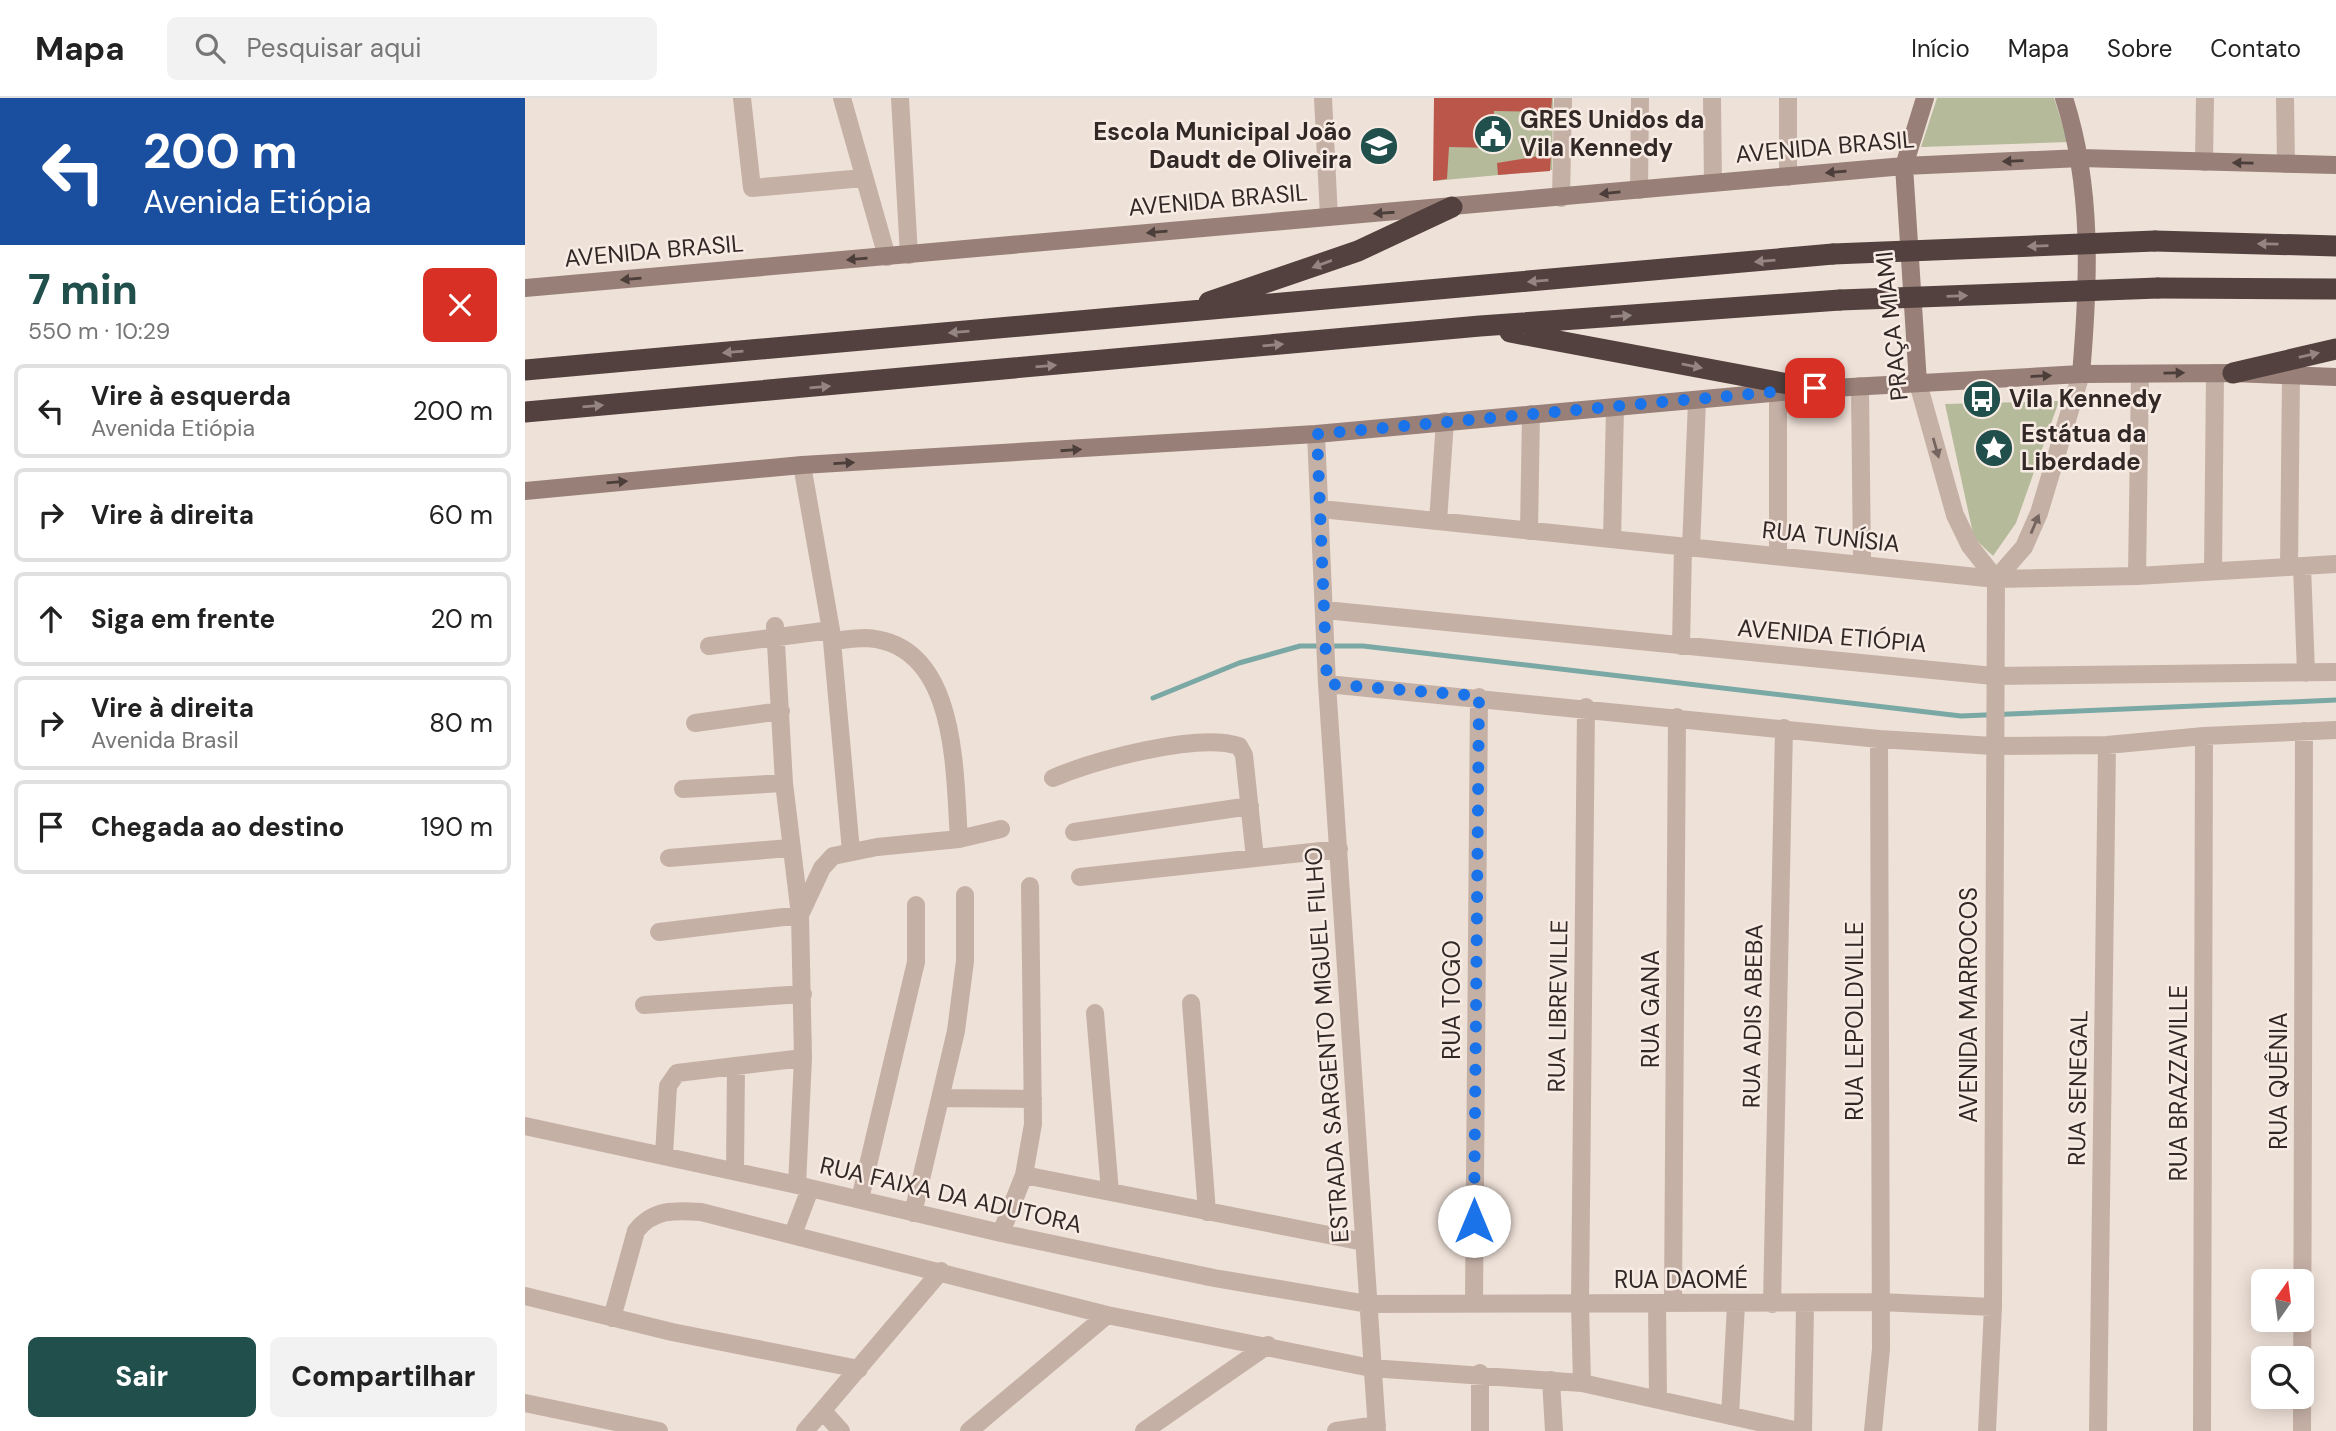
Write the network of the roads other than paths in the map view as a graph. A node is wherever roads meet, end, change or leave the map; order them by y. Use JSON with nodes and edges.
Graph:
{"nodes":[{"id":1,"x":742,"y":98,"type":"edge"},
{"id":2,"x":842,"y":98,"type":"edge"},
{"id":3,"x":899,"y":98,"type":"edge"},
{"id":4,"x":1323,"y":98,"type":"edge"},
{"id":5,"x":1563,"y":98,"type":"edge"},
{"id":6,"x":1640,"y":98,"type":"edge"},
{"id":7,"x":1712,"y":98,"type":"edge"},
{"id":8,"x":1788,"y":98,"type":"edge"},
{"id":9,"x":1925,"y":98,"type":"edge"},
{"id":10,"x":2064,"y":98,"type":"edge"},
{"id":11,"x":2205,"y":98,"type":"edge"},
{"id":12,"x":2285,"y":98,"type":"edge"},
{"id":13,"x":2081,"y":159,"type":"junction"},
{"id":14,"x":2204,"y":163,"type":"junction"},
{"id":15,"x":2286,"y":164,"type":"junction"},
{"id":16,"x":2336,"y":165,"type":"edge"},
{"id":17,"x":1904,"y":166,"type":"junction"},
{"id":18,"x":1788,"y":177,"type":"junction"},
{"id":19,"x":863,"y":178,"type":"junction"},
{"id":20,"x":1713,"y":183,"type":"junction"},
{"id":21,"x":1639,"y":190,"type":"junction"},
{"id":22,"x":1561,"y":198,"type":"junction"},
{"id":23,"x":1452,"y":207,"type":"junction"},
{"id":24,"x":1329,"y":217,"type":"junction"},
{"id":25,"x":2336,"y":246,"type":"edge"},
{"id":26,"x":909,"y":255,"type":"junction"},
{"id":27,"x":887,"y":257,"type":"junction"},
{"id":28,"x":525,"y":288,"type":"edge"},
{"id":29,"x":2336,"y":289,"type":"edge"},
{"id":30,"x":1174,"y":313,"type":"junction"},
{"id":31,"x":1480,"y":326,"type":"junction"},
{"id":32,"x":2336,"y":349,"type":"edge"},
{"id":33,"x":525,"y":370,"type":"edge"},
{"id":34,"x":2224,"y":373,"type":"junction"},
{"id":35,"x":2081,"y":374,"type":"junction"},
{"id":36,"x":2140,"y":374,"type":"junction"},
{"id":37,"x":2291,"y":376,"type":"junction"},
{"id":38,"x":2336,"y":377,"type":"edge"},
{"id":39,"x":1918,"y":383,"type":"junction"},
{"id":40,"x":1860,"y":386,"type":"junction"},
{"id":41,"x":1815,"y":388,"type":"junction"},
{"id":42,"x":1778,"y":391,"type":"junction"},
{"id":43,"x":1697,"y":401,"type":"junction"},
{"id":44,"x":1615,"y":409,"type":"junction"},
{"id":45,"x":525,"y":412,"type":"edge"},
{"id":46,"x":1531,"y":414,"type":"junction"},
{"id":47,"x":1445,"y":421,"type":"junction"},
{"id":48,"x":1317,"y":434,"type":"junction"},
{"id":49,"x":802,"y":465,"type":"junction"},
{"id":50,"x":525,"y":491,"type":"edge"},
{"id":51,"x":1321,"y":509,"type":"junction"},
{"id":52,"x":1438,"y":521,"type":"junction"},
{"id":53,"x":1528,"y":531,"type":"junction"},
{"id":54,"x":1612,"y":539,"type":"junction"},
{"id":55,"x":1687,"y":547,"type":"junction"},
{"id":56,"x":1778,"y":556,"type":"junction"},
{"id":57,"x":2336,"y":564,"type":"edge"},
{"id":58,"x":1862,"y":565,"type":"junction"},
{"id":59,"x":2295,"y":566,"type":"junction"},
{"id":60,"x":2213,"y":571,"type":"junction"},
{"id":61,"x":2137,"y":576,"type":"junction"},
{"id":62,"x":1996,"y":579,"type":"junction"},
{"id":63,"x":1325,"y":610,"type":"junction"},
{"id":64,"x":775,"y":631,"type":"junction"},
{"id":65,"x":832,"y":636,"type":"junction"},
{"id":66,"x":709,"y":646,"type":"dead end"},
{"id":67,"x":1681,"y":646,"type":"junction"},
{"id":68,"x":2336,"y":672,"type":"edge"},
{"id":69,"x":2306,"y":673,"type":"junction"},
{"id":70,"x":1993,"y":682,"type":"junction"},
{"id":71,"x":1327,"y":684,"type":"junction"},
{"id":72,"x":1479,"y":696,"type":"junction"},
{"id":73,"x":1586,"y":707,"type":"junction"},
{"id":74,"x":781,"y":711,"type":"junction"},
{"id":75,"x":1677,"y":716,"type":"junction"},
{"id":76,"x":695,"y":723,"type":"dead end"},
{"id":77,"x":1784,"y":728,"type":"junction"},
{"id":78,"x":2336,"y":730,"type":"edge"},
{"id":79,"x":2304,"y":731,"type":"junction"},
{"id":80,"x":2204,"y":736,"type":"junction"},
{"id":81,"x":1879,"y":739,"type":"junction"},
{"id":82,"x":1993,"y":739,"type":"junction"},
{"id":83,"x":2107,"y":745,"type":"junction"},
{"id":84,"x":1053,"y":778,"type":"dead end"},
{"id":85,"x":784,"y":783,"type":"junction"},
{"id":86,"x":683,"y":789,"type":"dead end"},
{"id":87,"x":1250,"y":806,"type":"junction"},
{"id":88,"x":1001,"y":829,"type":"dead end"},
{"id":89,"x":1074,"y":832,"type":"dead end"},
{"id":90,"x":960,"y":839,"type":"junction"},
{"id":91,"x":790,"y":848,"type":"junction"},
{"id":92,"x":1339,"y":849,"type":"junction"},
{"id":93,"x":851,"y":851,"type":"junction"},
{"id":94,"x":669,"y":858,"type":"dead end"},
{"id":95,"x":1255,"y":858,"type":"junction"},
{"id":96,"x":1080,"y":877,"type":"dead end"},
{"id":97,"x":1030,"y":886,"type":"dead end"},
{"id":98,"x":965,"y":895,"type":"dead end"},
{"id":99,"x":916,"y":905,"type":"dead end"},
{"id":100,"x":800,"y":915,"type":"junction"},
{"id":101,"x":659,"y":932,"type":"dead end"},
{"id":102,"x":803,"y":994,"type":"junction"},
{"id":103,"x":1191,"y":1003,"type":"dead end"},
{"id":104,"x":644,"y":1005,"type":"dead end"},
{"id":105,"x":1095,"y":1013,"type":"dead end"},
{"id":106,"x":803,"y":1058,"type":"junction"},
{"id":107,"x":736,"y":1066,"type":"junction"},
{"id":108,"x":941,"y":1098,"type":"junction"},
{"id":109,"x":1033,"y":1099,"type":"junction"},
{"id":110,"x":525,"y":1126,"type":"edge"},
{"id":111,"x":664,"y":1156,"type":"junction"},
{"id":112,"x":735,"y":1171,"type":"junction"},
{"id":113,"x":1024,"y":1175,"type":"junction"},
{"id":114,"x":804,"y":1187,"type":"junction"},
{"id":115,"x":1110,"y":1192,"type":"junction"},
{"id":116,"x":860,"y":1199,"type":"junction"},
{"id":117,"x":1207,"y":1212,"type":"junction"},
{"id":118,"x":913,"y":1213,"type":"junction"},
{"id":119,"x":1001,"y":1233,"type":"junction"},
{"id":120,"x":793,"y":1234,"type":"junction"},
{"id":121,"x":1364,"y":1242,"type":"junction"},
{"id":122,"x":941,"y":1271,"type":"junction"},
{"id":123,"x":525,"y":1296,"type":"edge"},
{"id":124,"x":1879,"y":1302,"type":"junction"},
{"id":125,"x":1474,"y":1303,"type":"junction"},
{"id":126,"x":1665,"y":1303,"type":"junction"},
{"id":127,"x":1368,"y":1304,"type":"junction"},
{"id":128,"x":1580,"y":1304,"type":"junction"},
{"id":129,"x":1772,"y":1304,"type":"junction"},
{"id":130,"x":1736,"y":1305,"type":"junction"},
{"id":131,"x":1805,"y":1305,"type":"junction"},
{"id":132,"x":1993,"y":1307,"type":"junction"},
{"id":133,"x":1107,"y":1315,"type":"junction"},
{"id":134,"x":612,"y":1318,"type":"junction"},
{"id":135,"x":1268,"y":1345,"type":"junction"},
{"id":136,"x":1371,"y":1368,"type":"junction"},
{"id":137,"x":859,"y":1369,"type":"junction"},
{"id":138,"x":1480,"y":1373,"type":"junction"},
{"id":139,"x":1551,"y":1380,"type":"junction"},
{"id":140,"x":1582,"y":1383,"type":"junction"},
{"id":141,"x":1658,"y":1399,"type":"junction"},
{"id":142,"x":525,"y":1403,"type":"edge"},
{"id":143,"x":823,"y":1411,"type":"junction"},
{"id":144,"x":1730,"y":1416,"type":"junction"},
{"id":145,"x":1377,"y":1428,"type":"edge"},
{"id":146,"x":659,"y":1431,"type":"edge"},
{"id":147,"x":805,"y":1431,"type":"edge"},
{"id":148,"x":841,"y":1431,"type":"edge"},
{"id":149,"x":969,"y":1431,"type":"edge"},
{"id":150,"x":1144,"y":1431,"type":"edge"},
{"id":151,"x":1336,"y":1431,"type":"edge"},
{"id":152,"x":1480,"y":1431,"type":"edge"},
{"id":153,"x":1554,"y":1431,"type":"edge"},
{"id":154,"x":1801,"y":1431,"type":"edge"},
{"id":155,"x":1873,"y":1431,"type":"edge"},
{"id":156,"x":1987,"y":1431,"type":"edge"},
{"id":157,"x":2098,"y":1431,"type":"edge"},
{"id":158,"x":2202,"y":1431,"type":"edge"},
{"id":159,"x":2302,"y":1431,"type":"edge"}],
"edges":[{"from":1,"to":19,"type":"street"},
{"from":2,"to":19,"type":"street"},
{"from":3,"to":26,"type":"street"},
{"from":4,"to":24,"type":"street"},
{"from":5,"to":22,"type":"street"},
{"from":6,"to":21,"type":"street"},
{"from":7,"to":20,"type":"street"},
{"from":8,"to":18,"type":"street"},
{"from":9,"to":17,"type":"street","name":"PRAÇA MIAMI"},
{"from":10,"to":13,"type":"street"},
{"from":11,"to":14,"type":"street"},
{"from":12,"to":15,"type":"street"},
{"from":13,"to":14,"type":"street","name":"AVENIDA BRASIL"},
{"from":13,"to":17,"type":"street","name":"AVENIDA BRASIL","one_way":true},
{"from":13,"to":35,"type":"street"},
{"from":15,"to":14,"type":"street","name":"AVENIDA BRASIL","one_way":true},
{"from":15,"to":16,"type":"street","name":"AVENIDA BRASIL"},
{"from":17,"to":18,"type":"street","name":"AVENIDA BRASIL","one_way":true},
{"from":17,"to":39,"type":"street","name":"PRAÇA MIAMI"},
{"from":18,"to":20,"type":"street","name":"AVENIDA BRASIL"},
{"from":19,"to":27,"type":"street"},
{"from":20,"to":21,"type":"street","name":"AVENIDA BRASIL"},
{"from":21,"to":22,"type":"street","name":"AVENIDA BRASIL","one_way":true},
{"from":22,"to":23,"type":"street","name":"AVENIDA BRASIL"},
{"from":23,"to":24,"type":"street","name":"AVENIDA BRASIL","one_way":true},
{"from":23,"to":30,"type":"highway","one_way":true},
{"from":24,"to":26,"type":"street","name":"AVENIDA BRASIL","one_way":true},
{"from":25,"to":30,"type":"highway","one_way":true,"bridge":true},
{"from":26,"to":27,"type":"street","name":"AVENIDA BRASIL"},
{"from":27,"to":28,"type":"street","name":"AVENIDA BRASIL","one_way":true},
{"from":31,"to":29,"type":"highway","one_way":true,"bridge":true},
{"from":30,"to":33,"type":"highway","one_way":true},
{"from":31,"to":41,"type":"highway","one_way":true},
{"from":45,"to":31,"type":"highway","one_way":true},
{"from":34,"to":32,"type":"highway","one_way":true},
{"from":36,"to":34,"type":"street","one_way":true},
{"from":34,"to":37,"type":"street"},
{"from":34,"to":60,"type":"street"},
{"from":35,"to":36,"type":"street"},
{"from":39,"to":35,"type":"street","one_way":true},
{"from":62,"to":35,"type":"street","one_way":true},
{"from":36,"to":61,"type":"street"},
{"from":37,"to":38,"type":"street"},
{"from":37,"to":59,"type":"street"},
{"from":39,"to":40,"type":"street"},
{"from":39,"to":62,"type":"street","name":"PRAÇA MIAMI","one_way":true},
{"from":40,"to":41,"type":"street"},
{"from":40,"to":58,"type":"street"},
{"from":41,"to":42,"type":"street"},
{"from":42,"to":43,"type":"street"},
{"from":42,"to":56,"type":"street"},
{"from":43,"to":44,"type":"street"},
{"from":43,"to":55,"type":"street"},
{"from":44,"to":46,"type":"street"},
{"from":44,"to":54,"type":"street"},
{"from":46,"to":47,"type":"street"},
{"from":46,"to":53,"type":"street"},
{"from":47,"to":48,"type":"street"},
{"from":47,"to":52,"type":"street"},
{"from":49,"to":48,"type":"street","one_way":true},
{"from":48,"to":51,"type":"street"},
{"from":50,"to":49,"type":"street","one_way":true},
{"from":49,"to":65,"type":"street"},
{"from":51,"to":52,"type":"street","name":"RUA TUNÍSIA"},
{"from":51,"to":63,"type":"street"},
{"from":52,"to":53,"type":"street","name":"RUA TUNÍSIA"},
{"from":53,"to":54,"type":"street","name":"RUA TUNÍSIA"},
{"from":54,"to":55,"type":"street","name":"RUA TUNÍSIA"},
{"from":55,"to":56,"type":"street","name":"RUA TUNÍSIA"},
{"from":55,"to":67,"type":"street"},
{"from":56,"to":58,"type":"street","name":"RUA TUNÍSIA"},
{"from":57,"to":59,"type":"street","name":"RUA TUNÍSIA"},
{"from":58,"to":62,"type":"street","name":"RUA TUNÍSIA"},
{"from":59,"to":60,"type":"street","name":"RUA TUNÍSIA"},
{"from":59,"to":69,"type":"street"},
{"from":60,"to":61,"type":"street","name":"RUA TUNÍSIA"},
{"from":61,"to":62,"type":"street","name":"RUA TUNÍSIA"},
{"from":62,"to":70,"type":"street","name":"AVENIDA MARROCOS"},
{"from":63,"to":67,"type":"street","name":"AVENIDA ETIÓPIA"},
{"from":63,"to":71,"type":"street","name":"ESTRADA SARGENTO MIGUEL FILHO"},
{"from":64,"to":65,"type":"street"},
{"from":64,"to":66,"type":"street"},
{"from":64,"to":74,"type":"street"},
{"from":65,"to":90,"type":"street"},
{"from":65,"to":93,"type":"street"},
{"from":67,"to":70,"type":"street","name":"AVENIDA ETIÓPIA"},
{"from":68,"to":69,"type":"street","name":"AVENIDA ETIÓPIA"},
{"from":69,"to":70,"type":"street","name":"AVENIDA ETIÓPIA"},
{"from":70,"to":82,"type":"street","name":"AVENIDA MARROCOS"},
{"from":71,"to":72,"type":"street"},
{"from":71,"to":92,"type":"street","name":"ESTRADA SARGENTO MIGUEL FILHO"},
{"from":72,"to":73,"type":"street"},
{"from":72,"to":125,"type":"street","name":"RUA TOGO"},
{"from":73,"to":75,"type":"street"},
{"from":73,"to":128,"type":"street","name":"RUA LIBREVILLE"},
{"from":74,"to":76,"type":"street"},
{"from":74,"to":85,"type":"street"},
{"from":75,"to":77,"type":"street"},
{"from":75,"to":126,"type":"street","name":"RUA GANA"},
{"from":77,"to":81,"type":"street"},
{"from":77,"to":129,"type":"street","name":"RUA ADIS ABEBA"},
{"from":78,"to":79,"type":"street"},
{"from":79,"to":80,"type":"street"},
{"from":79,"to":159,"type":"street","name":"RUA QUÊNIA"},
{"from":80,"to":83,"type":"street"},
{"from":80,"to":158,"type":"street","name":"RUA BRAZZAVILLE"},
{"from":81,"to":82,"type":"street"},
{"from":81,"to":124,"type":"street","name":"RUA LEPOLDVILLE"},
{"from":82,"to":83,"type":"street"},
{"from":82,"to":132,"type":"street","name":"AVENIDA MARROCOS"},
{"from":83,"to":157,"type":"street","name":"RUA SENEGAL"},
{"from":84,"to":87,"type":"street"},
{"from":85,"to":86,"type":"street"},
{"from":85,"to":91,"type":"street"},
{"from":87,"to":89,"type":"street"},
{"from":87,"to":95,"type":"street"},
{"from":88,"to":90,"type":"street"},
{"from":90,"to":93,"type":"street"},
{"from":91,"to":94,"type":"street"},
{"from":91,"to":100,"type":"street"},
{"from":92,"to":95,"type":"street"},
{"from":92,"to":121,"type":"street","name":"ESTRADA SARGENTO MIGUEL FILHO"},
{"from":93,"to":100,"type":"street"},
{"from":95,"to":96,"type":"street"},
{"from":97,"to":109,"type":"street"},
{"from":98,"to":108,"type":"street"},
{"from":99,"to":116,"type":"street"},
{"from":100,"to":101,"type":"street"},
{"from":100,"to":102,"type":"street"},
{"from":102,"to":104,"type":"street"},
{"from":102,"to":106,"type":"street"},
{"from":103,"to":117,"type":"street"},
{"from":105,"to":115,"type":"street"},
{"from":106,"to":107,"type":"street"},
{"from":106,"to":114,"type":"street"},
{"from":107,"to":111,"type":"street"},
{"from":107,"to":112,"type":"street"},
{"from":108,"to":109,"type":"street"},
{"from":108,"to":118,"type":"street"},
{"from":109,"to":113,"type":"street"},
{"from":110,"to":111,"type":"street","name":"RUA FAIXA DA ADUTORA"},
{"from":111,"to":112,"type":"street","name":"RUA FAIXA DA ADUTORA"},
{"from":112,"to":114,"type":"street","name":"RUA FAIXA DA ADUTORA"},
{"from":113,"to":115,"type":"street"},
{"from":113,"to":119,"type":"street"},
{"from":114,"to":116,"type":"street","name":"RUA FAIXA DA ADUTORA"},
{"from":114,"to":120,"type":"street"},
{"from":115,"to":117,"type":"street"},
{"from":116,"to":118,"type":"street","name":"RUA FAIXA DA ADUTORA"},
{"from":117,"to":121,"type":"street"},
{"from":118,"to":119,"type":"street","name":"RUA FAIXA DA ADUTORA"},
{"from":119,"to":127,"type":"street","name":"RUA FAIXA DA ADUTORA"},
{"from":120,"to":122,"type":"street"},
{"from":120,"to":134,"type":"street"},
{"from":121,"to":127,"type":"street","name":"ESTRADA SARGENTO MIGUEL FILHO"},
{"from":122,"to":133,"type":"street"},
{"from":122,"to":137,"type":"street"},
{"from":123,"to":134,"type":"street"},
{"from":124,"to":131,"type":"street","name":"RUA DAOMÉ"},
{"from":124,"to":132,"type":"street","name":"RUA DAOMÉ"},
{"from":124,"to":155,"type":"street","name":"RUA LEPOLDVILLE"},
{"from":125,"to":127,"type":"street","name":"RUA DAOMÉ"},
{"from":125,"to":128,"type":"street","name":"RUA DAOMÉ"},
{"from":126,"to":128,"type":"street","name":"RUA DAOMÉ"},
{"from":126,"to":130,"type":"street","name":"RUA DAOMÉ"},
{"from":126,"to":141,"type":"street","name":"RUA GANA"},
{"from":127,"to":136,"type":"street","name":"ESTRADA SARGENTO MIGUEL FILHO"},
{"from":128,"to":140,"type":"street","name":"RUA LIBREVILLE"},
{"from":129,"to":130,"type":"street","name":"RUA DAOMÉ"},
{"from":129,"to":131,"type":"street","name":"RUA DAOMÉ"},
{"from":130,"to":144,"type":"street"},
{"from":131,"to":154,"type":"street"},
{"from":132,"to":156,"type":"street","name":"AVENIDA MARROCOS"},
{"from":133,"to":135,"type":"street"},
{"from":133,"to":149,"type":"street"},
{"from":134,"to":137,"type":"street"},
{"from":135,"to":136,"type":"street"},
{"from":135,"to":150,"type":"street"},
{"from":136,"to":138,"type":"street"},
{"from":136,"to":145,"type":"street","name":"ESTRADA SARGENTO MIGUEL FILHO"},
{"from":137,"to":143,"type":"street"},
{"from":138,"to":139,"type":"street"},
{"from":138,"to":152,"type":"street"},
{"from":139,"to":140,"type":"street"},
{"from":139,"to":153,"type":"street"},
{"from":140,"to":141,"type":"street"},
{"from":141,"to":144,"type":"street"},
{"from":142,"to":146,"type":"street"},
{"from":143,"to":147,"type":"street"},
{"from":143,"to":148,"type":"street"},
{"from":144,"to":154,"type":"street"},
{"from":145,"to":151,"type":"street"}]}
